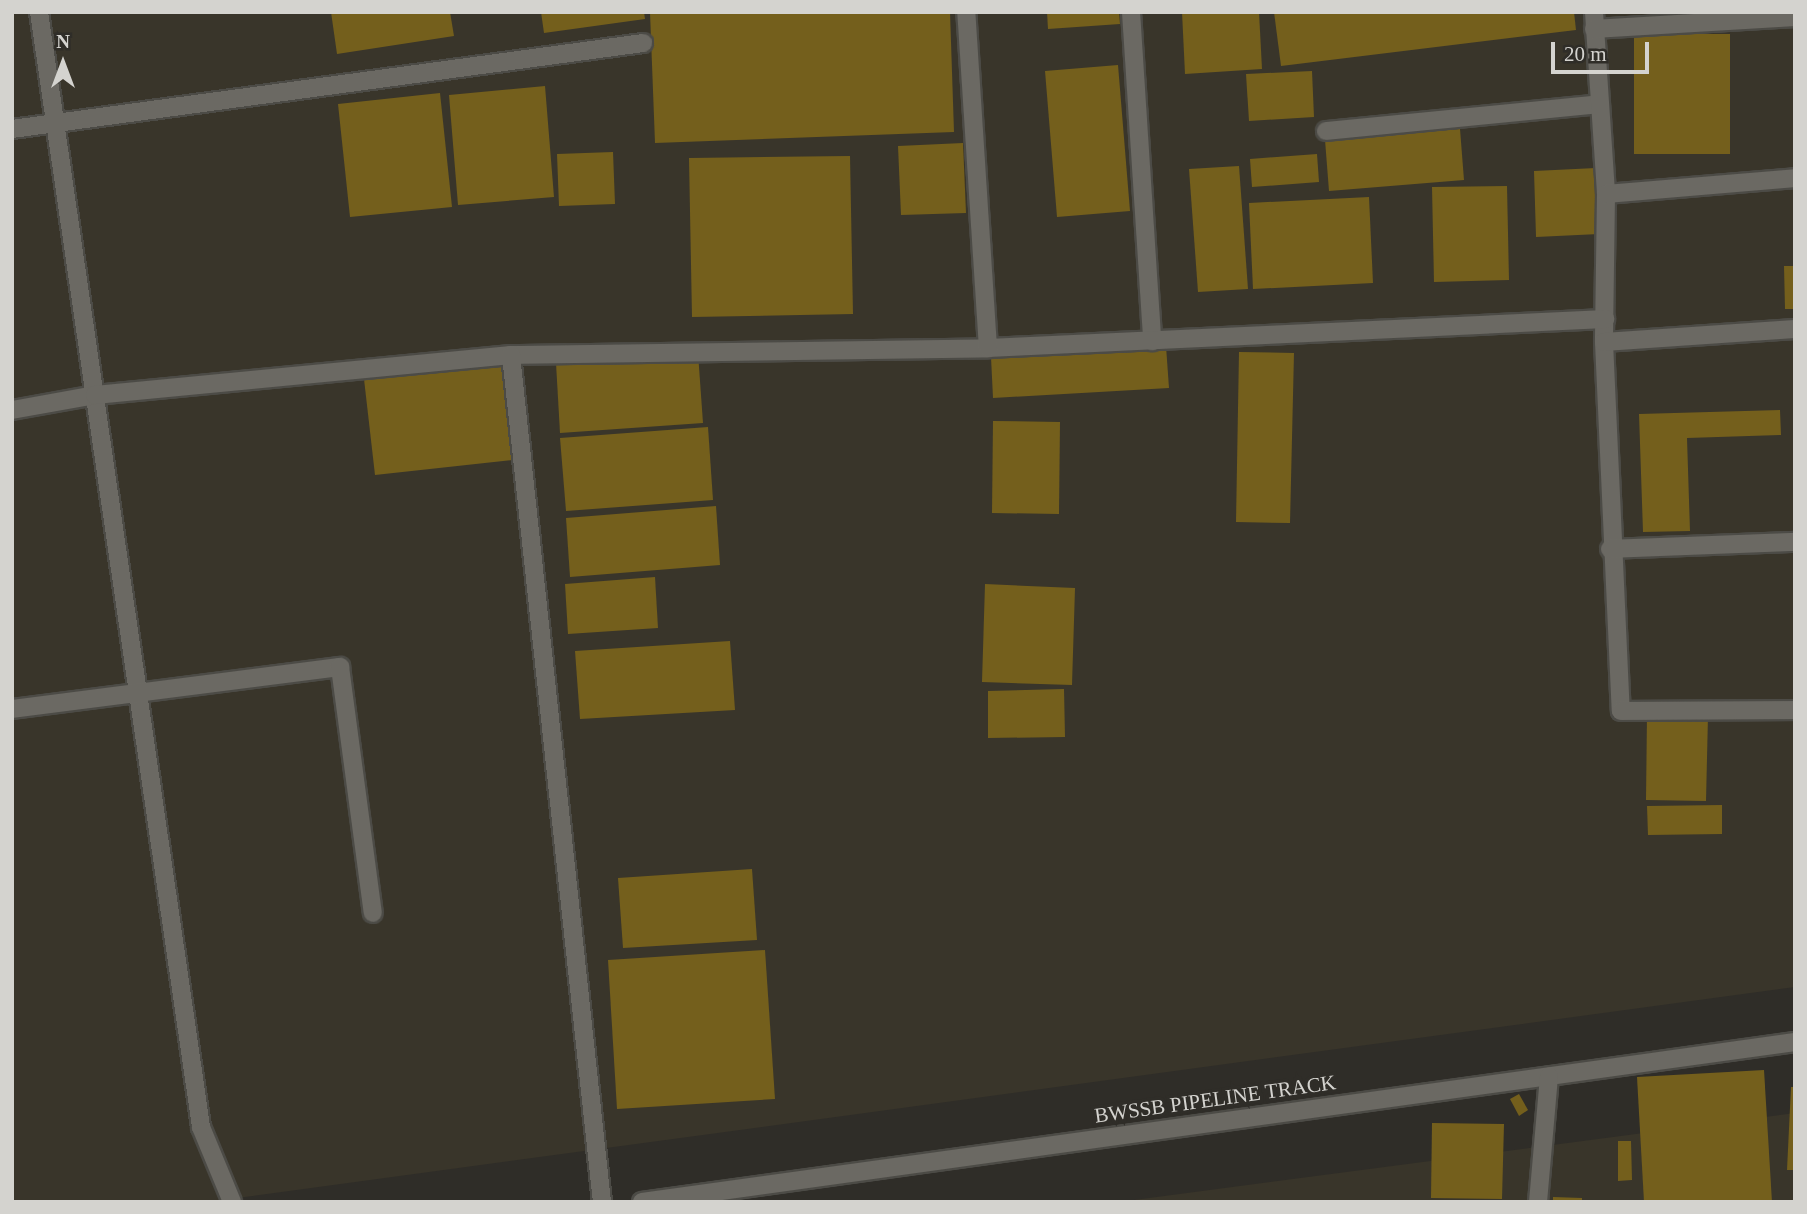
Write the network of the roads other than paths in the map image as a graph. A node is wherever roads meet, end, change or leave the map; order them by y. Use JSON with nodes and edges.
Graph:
{"nodes":[{"id":1,"x":39,"y":12,"type":"edge"},
{"id":2,"x":966,"y":12,"type":"edge"},
{"id":3,"x":1131,"y":12,"type":"edge"},
{"id":4,"x":1795,"y":17,"type":"edge"},
{"id":5,"x":1594,"y":20,"type":"edge"},
{"id":6,"x":643,"y":43,"type":"dead end"},
{"id":7,"x":1599,"y":104,"type":"junction"},
{"id":8,"x":55,"y":122,"type":"junction"},
{"id":9,"x":12,"y":129,"type":"edge"},
{"id":10,"x":1326,"y":131,"type":"dead end"},
{"id":11,"x":1795,"y":178,"type":"edge"},
{"id":12,"x":1606,"y":194,"type":"junction"},
{"id":13,"x":1605,"y":319,"type":"junction"},
{"id":14,"x":1795,"y":329,"type":"edge"},
{"id":15,"x":1152,"y":341,"type":"junction"},
{"id":16,"x":1604,"y":342,"type":"junction"},
{"id":17,"x":988,"y":348,"type":"junction"},
{"id":18,"x":511,"y":355,"type":"junction"},
{"id":19,"x":95,"y":395,"type":"junction"},
{"id":20,"x":12,"y":410,"type":"edge"},
{"id":21,"x":1795,"y":542,"type":"edge"},
{"id":22,"x":1610,"y":549,"type":"junction"},
{"id":23,"x":138,"y":692,"type":"junction"},
{"id":24,"x":12,"y":709,"type":"edge"},
{"id":25,"x":1795,"y":710,"type":"edge"},
{"id":26,"x":373,"y":913,"type":"dead end"},
{"id":27,"x":1795,"y":1042,"type":"edge"},
{"id":28,"x":1549,"y":1076,"type":"junction"},
{"id":29,"x":232,"y":1202,"type":"edge"},
{"id":30,"x":602,"y":1202,"type":"edge"},
{"id":31,"x":642,"y":1202,"type":"edge"},
{"id":32,"x":1538,"y":1202,"type":"edge"}],
"edges":[{"from":1,"to":8,"type":"street"},
{"from":2,"to":17,"type":"street"},
{"from":3,"to":15,"type":"street"},
{"from":4,"to":5,"type":"street"},
{"from":5,"to":7,"type":"street"},
{"from":6,"to":8,"type":"street"},
{"from":7,"to":10,"type":"street"},
{"from":7,"to":12,"type":"street"},
{"from":8,"to":9,"type":"street"},
{"from":8,"to":19,"type":"street"},
{"from":11,"to":12,"type":"street"},
{"from":12,"to":13,"type":"street"},
{"from":13,"to":15,"type":"street"},
{"from":13,"to":16,"type":"street"},
{"from":14,"to":16,"type":"street"},
{"from":15,"to":17,"type":"street"},
{"from":16,"to":22,"type":"street"},
{"from":17,"to":18,"type":"street"},
{"from":18,"to":19,"type":"street"},
{"from":18,"to":30,"type":"street"},
{"from":19,"to":20,"type":"street"},
{"from":19,"to":23,"type":"street"},
{"from":21,"to":22,"type":"street"},
{"from":22,"to":25,"type":"street"},
{"from":23,"to":24,"type":"street"},
{"from":23,"to":26,"type":"street"},
{"from":23,"to":29,"type":"street"},
{"from":27,"to":28,"type":"street","name":"BWSSB PIPELINE TRACK"},
{"from":28,"to":31,"type":"street","name":"BWSSB PIPELINE TRACK"},
{"from":28,"to":32,"type":"street"}]}
